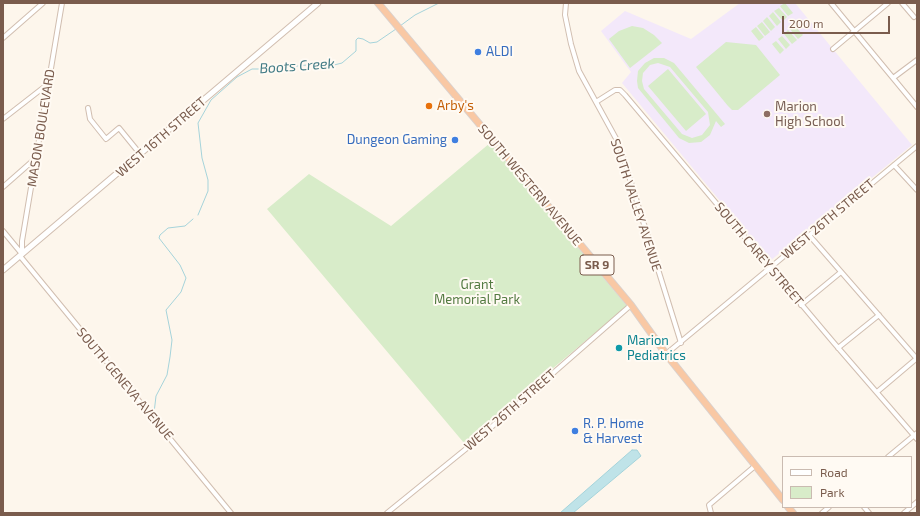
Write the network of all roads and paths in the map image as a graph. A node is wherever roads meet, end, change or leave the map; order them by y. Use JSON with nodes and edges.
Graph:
{"nodes":[{"id":1,"x":43,"y":3,"type":"edge"},
{"id":2,"x":62,"y":3,"type":"edge"},
{"id":3,"x":318,"y":3,"type":"edge"},
{"id":4,"x":378,"y":3,"type":"edge"},
{"id":5,"x":566,"y":3,"type":"edge"},
{"id":6,"x":831,"y":3,"type":"edge"},
{"id":7,"x":888,"y":3,"type":"edge"},
{"id":8,"x":902,"y":3,"type":"edge"},
{"id":9,"x":914,"y":17,"type":"dead end"},
{"id":10,"x":854,"y":31,"type":"junction"},
{"id":11,"x":3,"y":37,"type":"edge"},
{"id":12,"x":833,"y":48,"type":"dead end"},
{"id":13,"x":917,"y":60,"type":"edge"},
{"id":14,"x":893,"y":78,"type":"junction"},
{"id":15,"x":49,"y":84,"type":"junction"},
{"id":16,"x":596,"y":102,"type":"junction"},
{"id":17,"x":917,"y":106,"type":"edge"},
{"id":18,"x":88,"y":108,"type":"dead end"},
{"id":19,"x":3,"y":119,"type":"edge"},
{"id":20,"x":917,"y":146,"type":"edge"},
{"id":21,"x":141,"y":155,"type":"junction"},
{"id":22,"x":37,"y":158,"type":"junction"},
{"id":23,"x":894,"y":165,"type":"junction"},
{"id":24,"x":3,"y":186,"type":"edge"},
{"id":25,"x":917,"y":190,"type":"edge"},
{"id":26,"x":3,"y":231,"type":"edge"},
{"id":27,"x":809,"y":235,"type":"junction"},
{"id":28,"x":21,"y":255,"type":"junction"},
{"id":29,"x":770,"y":268,"type":"junction"},
{"id":30,"x":3,"y":270,"type":"edge"},
{"id":31,"x":841,"y":272,"type":"junction"},
{"id":32,"x":631,"y":305,"type":"junction"},
{"id":33,"x":802,"y":305,"type":"junction"},
{"id":34,"x":879,"y":315,"type":"junction"},
{"id":35,"x":680,"y":343,"type":"junction"},
{"id":36,"x":838,"y":348,"type":"junction"},
{"id":37,"x":666,"y":354,"type":"junction"},
{"id":38,"x":917,"y":359,"type":"edge"},
{"id":39,"x":877,"y":392,"type":"junction"},
{"id":40,"x":916,"y":436,"type":"edge"},
{"id":41,"x":889,"y":456,"type":"edge"},
{"id":42,"x":755,"y":466,"type":"junction"},
{"id":43,"x":782,"y":499,"type":"edge"},
{"id":44,"x":231,"y":513,"type":"edge"},
{"id":45,"x":387,"y":513,"type":"edge"},
{"id":46,"x":711,"y":513,"type":"edge"}],
"edges":[{"from":1,"to":11,"type":"street"},
{"from":2,"to":15,"type":"street","name":"MASON BOULEVARD"},
{"from":3,"to":21,"type":"street","name":"WEST 16TH STREET"},
{"from":4,"to":32,"type":"highway","name":"SOUTH WESTERN AVENUE","number":"SR 9"},
{"from":5,"to":16,"type":"street","name":"SOUTH VALLEY AVENUE"},
{"from":6,"to":10,"type":"street"},
{"from":7,"to":10,"type":"street"},
{"from":8,"to":9,"type":"street"},
{"from":10,"to":12,"type":"street"},
{"from":10,"to":14,"type":"street"},
{"from":13,"to":14,"type":"street"},
{"from":14,"to":17,"type":"street"},
{"from":15,"to":19,"type":"street"},
{"from":15,"to":22,"type":"street","name":"MASON BOULEVARD"},
{"from":16,"to":29,"type":"street","name":"SOUTH CAREY STREET"},
{"from":16,"to":35,"type":"street","name":"SOUTH VALLEY AVENUE"},
{"from":18,"to":21,"type":"street"},
{"from":20,"to":23,"type":"street","name":"WEST 26TH STREET"},
{"from":21,"to":28,"type":"street","name":"WEST 16TH STREET"},
{"from":22,"to":24,"type":"street"},
{"from":22,"to":28,"type":"street","name":"MASON BOULEVARD"},
{"from":23,"to":25,"type":"street"},
{"from":23,"to":27,"type":"street","name":"WEST 26TH STREET"},
{"from":26,"to":28,"type":"street","name":"SOUTH GENEVA AVENUE"},
{"from":27,"to":29,"type":"street","name":"WEST 26TH STREET"},
{"from":27,"to":31,"type":"street"},
{"from":28,"to":30,"type":"street","name":"WEST 16TH STREET"},
{"from":28,"to":44,"type":"street","name":"SOUTH GENEVA AVENUE"},
{"from":29,"to":33,"type":"street","name":"SOUTH CAREY STREET"},
{"from":29,"to":35,"type":"street","name":"WEST 26TH STREET"},
{"from":31,"to":33,"type":"street"},
{"from":31,"to":34,"type":"street"},
{"from":32,"to":37,"type":"highway","name":"SOUTH WESTERN AVENUE","number":"SR 9"},
{"from":32,"to":45,"type":"street","name":"WEST 26TH STREET"},
{"from":33,"to":36,"type":"street","name":"SOUTH CAREY STREET"},
{"from":34,"to":36,"type":"street"},
{"from":34,"to":38,"type":"street"},
{"from":35,"to":37,"type":"street","name":"WEST 26TH STREET"},
{"from":36,"to":39,"type":"street","name":"SOUTH CAREY STREET"},
{"from":37,"to":42,"type":"highway","name":"SOUTH WESTERN AVENUE","number":"SR 9"},
{"from":38,"to":39,"type":"street"},
{"from":39,"to":40,"type":"street","name":"SOUTH CAREY STREET"},
{"from":40,"to":41,"type":"street"},
{"from":42,"to":43,"type":"highway","name":"SOUTH WESTERN AVENUE","number":"SR 9"},
{"from":42,"to":46,"type":"street"}]}
